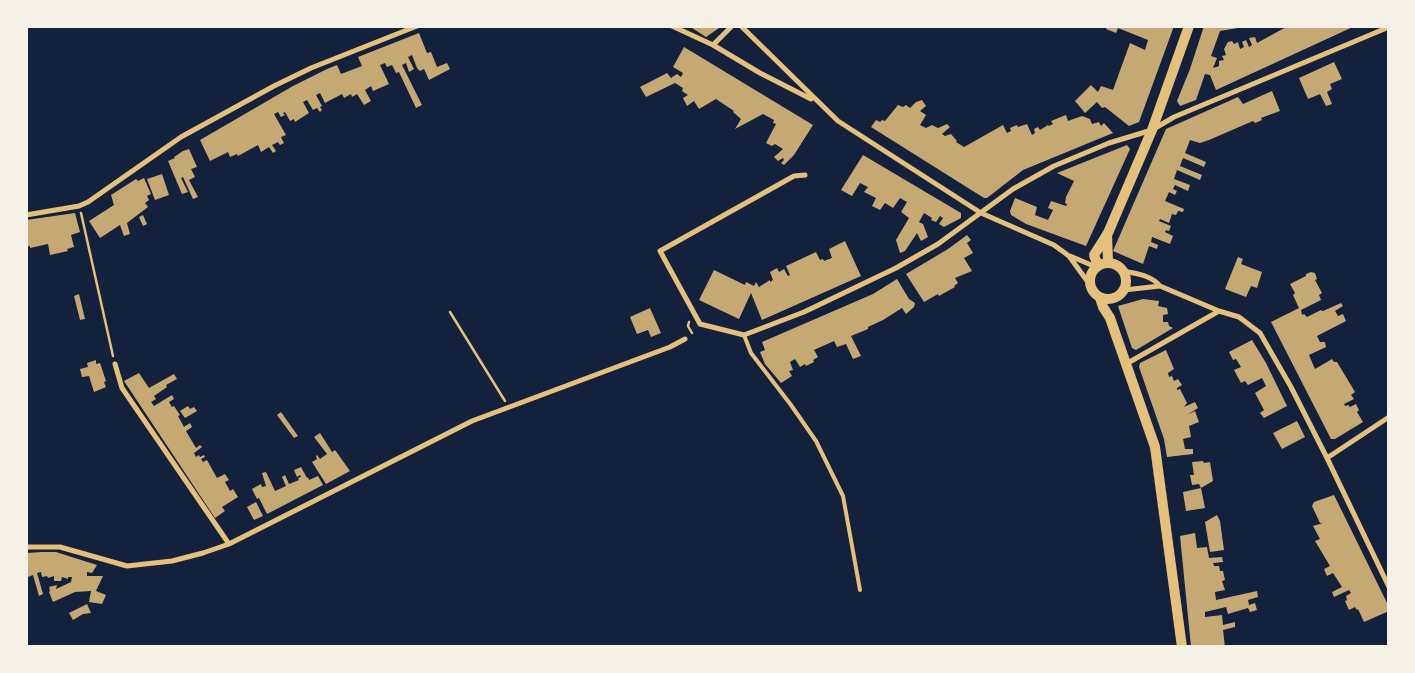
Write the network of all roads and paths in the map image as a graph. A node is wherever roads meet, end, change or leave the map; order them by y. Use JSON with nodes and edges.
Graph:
{"nodes":[{"id":1,"x":417,"y":26,"type":"edge"},
{"id":2,"x":672,"y":26,"type":"edge"},
{"id":3,"x":732,"y":26,"type":"edge"},
{"id":4,"x":741,"y":26,"type":"edge"},
{"id":5,"x":1188,"y":26,"type":"edge"},
{"id":6,"x":1389,"y":27,"type":"edge"},
{"id":7,"x":712,"y":45,"type":"junction"},
{"id":8,"x":817,"y":101,"type":"junction"},
{"id":9,"x":1152,"y":130,"type":"junction"},
{"id":10,"x":805,"y":175,"type":"dead end"},
{"id":11,"x":79,"y":206,"type":"junction"},
{"id":12,"x":982,"y":213,"type":"junction"},
{"id":13,"x":26,"y":214,"type":"edge"},
{"id":14,"x":1069,"y":256,"type":"junction"},
{"id":15,"x":1101,"y":265,"type":"junction"},
{"id":16,"x":1124,"y":271,"type":"junction"},
{"id":17,"x":1090,"y":285,"type":"junction"},
{"id":18,"x":1160,"y":286,"type":"junction"},
{"id":19,"x":1124,"y":290,"type":"junction"},
{"id":20,"x":1100,"y":298,"type":"junction"},
{"id":21,"x":1115,"y":298,"type":"junction"},
{"id":22,"x":1219,"y":311,"type":"junction"},
{"id":23,"x":450,"y":312,"type":"dead end"},
{"id":24,"x":1110,"y":318,"type":"junction"},
{"id":25,"x":744,"y":335,"type":"junction"},
{"id":26,"x":685,"y":340,"type":"dead end"},
{"id":27,"x":114,"y":364,"type":"joint"},
{"id":28,"x":1126,"y":364,"type":"junction"},
{"id":29,"x":509,"y":406,"type":"junction"},
{"id":30,"x":1389,"y":418,"type":"edge"},
{"id":31,"x":1327,"y":458,"type":"junction"},
{"id":32,"x":229,"y":544,"type":"junction"},
{"id":33,"x":26,"y":547,"type":"edge"},
{"id":34,"x":1389,"y":587,"type":"edge"},
{"id":35,"x":860,"y":590,"type":"dead end"},
{"id":36,"x":1182,"y":647,"type":"edge"}],
"edges":[{"from":1,"to":11,"type":"street"},
{"from":2,"to":7,"type":"street"},
{"from":3,"to":7,"type":"street"},
{"from":4,"to":8,"type":"street"},
{"from":5,"to":9,"type":"main road"},
{"from":6,"to":9,"type":"street"},
{"from":7,"to":8,"type":"street"},
{"from":8,"to":12,"type":"street"},
{"from":9,"to":12,"type":"street"},
{"from":9,"to":15,"type":"main road"},
{"from":10,"to":25,"type":"street"},
{"from":11,"to":13,"type":"street"},
{"from":11,"to":27,"type":"path"},
{"from":12,"to":14,"type":"street"},
{"from":12,"to":25,"type":"street"},
{"from":14,"to":15,"type":"street"},
{"from":14,"to":17,"type":"street"},
{"from":15,"to":16,"type":"main road"},
{"from":15,"to":17,"type":"main road"},
{"from":16,"to":18,"type":"street"},
{"from":16,"to":19,"type":"main road"},
{"from":17,"to":20,"type":"main road"},
{"from":18,"to":19,"type":"street"},
{"from":18,"to":22,"type":"street"},
{"from":19,"to":21,"type":"main road"},
{"from":20,"to":21,"type":"main road"},
{"from":20,"to":24,"type":"main road"},
{"from":21,"to":24,"type":"main road"},
{"from":22,"to":28,"type":"street"},
{"from":22,"to":31,"type":"street"},
{"from":23,"to":29,"type":"path"},
{"from":24,"to":28,"type":"main road"},
{"from":25,"to":35,"type":"lane"},
{"from":26,"to":29,"type":"street"},
{"from":27,"to":32,"type":"street"},
{"from":28,"to":36,"type":"main road"},
{"from":29,"to":32,"type":"street"},
{"from":30,"to":31,"type":"street"},
{"from":31,"to":34,"type":"street"},
{"from":32,"to":33,"type":"street"}]}
